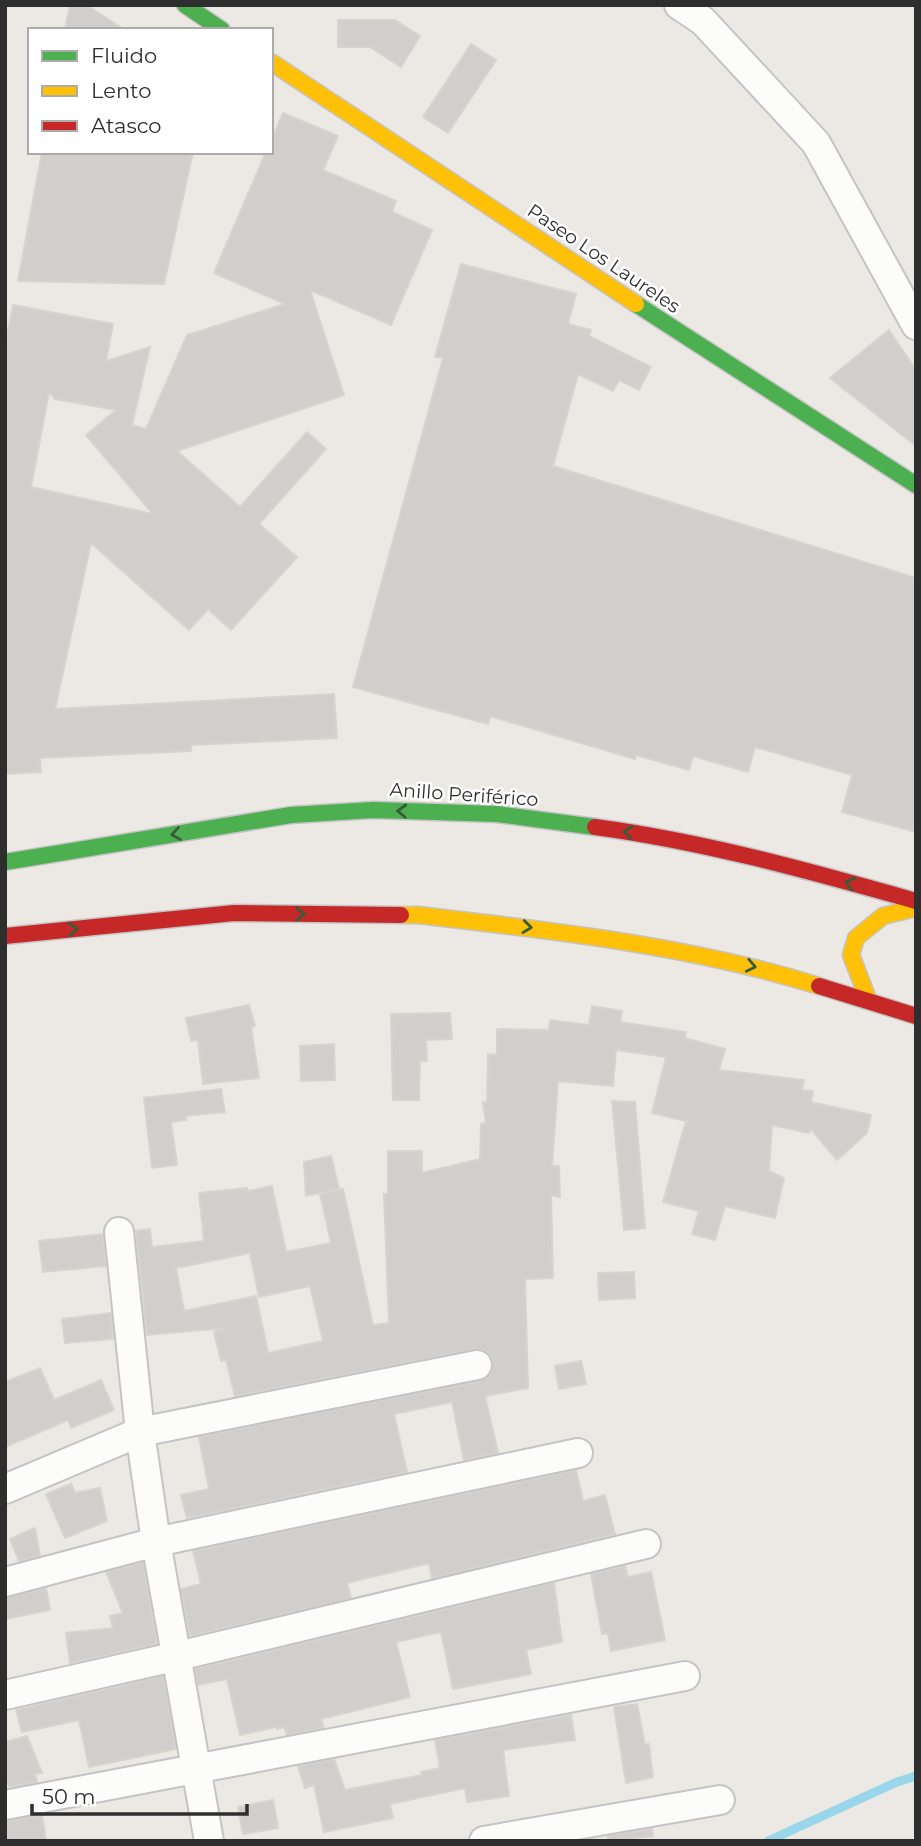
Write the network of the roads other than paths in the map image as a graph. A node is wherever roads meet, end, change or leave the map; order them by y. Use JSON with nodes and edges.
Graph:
{"nodes":[{"id":1,"x":185,"y":5,"type":"edge"},
{"id":2,"x":679,"y":5,"type":"edge"},
{"id":3,"x":219,"y":28,"type":"edge"},
{"id":4,"x":273,"y":63,"type":"edge"},
{"id":5,"x":916,"y":325,"type":"edge"},
{"id":6,"x":916,"y":485,"type":"edge"},
{"id":7,"x":5,"y":862,"type":"edge"},
{"id":8,"x":916,"y":901,"type":"edge"},
{"id":9,"x":916,"y":908,"type":"edge"},
{"id":10,"x":5,"y":936,"type":"edge"},
{"id":11,"x":868,"y":999,"type":"junction"},
{"id":12,"x":916,"y":1016,"type":"edge"},
{"id":13,"x":119,"y":1232,"type":"dead end"},
{"id":14,"x":477,"y":1365,"type":"dead end"},
{"id":15,"x":140,"y":1432,"type":"junction"},
{"id":16,"x":578,"y":1453,"type":"dead end"},
{"id":17,"x":5,"y":1489,"type":"edge"},
{"id":18,"x":156,"y":1542,"type":"junction"},
{"id":19,"x":646,"y":1544,"type":"dead end"},
{"id":20,"x":5,"y":1582,"type":"edge"},
{"id":21,"x":178,"y":1657,"type":"junction"},
{"id":22,"x":684,"y":1676,"type":"dead end"},
{"id":23,"x":5,"y":1695,"type":"edge"},
{"id":24,"x":197,"y":1768,"type":"junction"},
{"id":25,"x":720,"y":1800,"type":"dead end"},
{"id":26,"x":5,"y":1805,"type":"edge"},
{"id":27,"x":209,"y":1841,"type":"edge"},
{"id":28,"x":484,"y":1841,"type":"edge"}],
"edges":[{"from":1,"to":3,"type":"main road"},
{"from":2,"to":5,"type":"street"},
{"from":4,"to":6,"type":"main road","name":"Paseo Los Laureles"},
{"from":8,"to":7,"type":"main road","name":"Anillo Periférico","one_way":true},
{"from":9,"to":11,"type":"main road"},
{"from":10,"to":11,"type":"main road","one_way":true},
{"from":11,"to":12,"type":"main road"},
{"from":13,"to":15,"type":"street"},
{"from":14,"to":15,"type":"street"},
{"from":15,"to":17,"type":"street"},
{"from":15,"to":18,"type":"street"},
{"from":16,"to":18,"type":"street"},
{"from":18,"to":20,"type":"street"},
{"from":18,"to":21,"type":"street"},
{"from":19,"to":21,"type":"street"},
{"from":21,"to":23,"type":"street"},
{"from":21,"to":24,"type":"street"},
{"from":22,"to":24,"type":"street"},
{"from":24,"to":26,"type":"street"},
{"from":24,"to":27,"type":"street"},
{"from":25,"to":28,"type":"street"}]}
